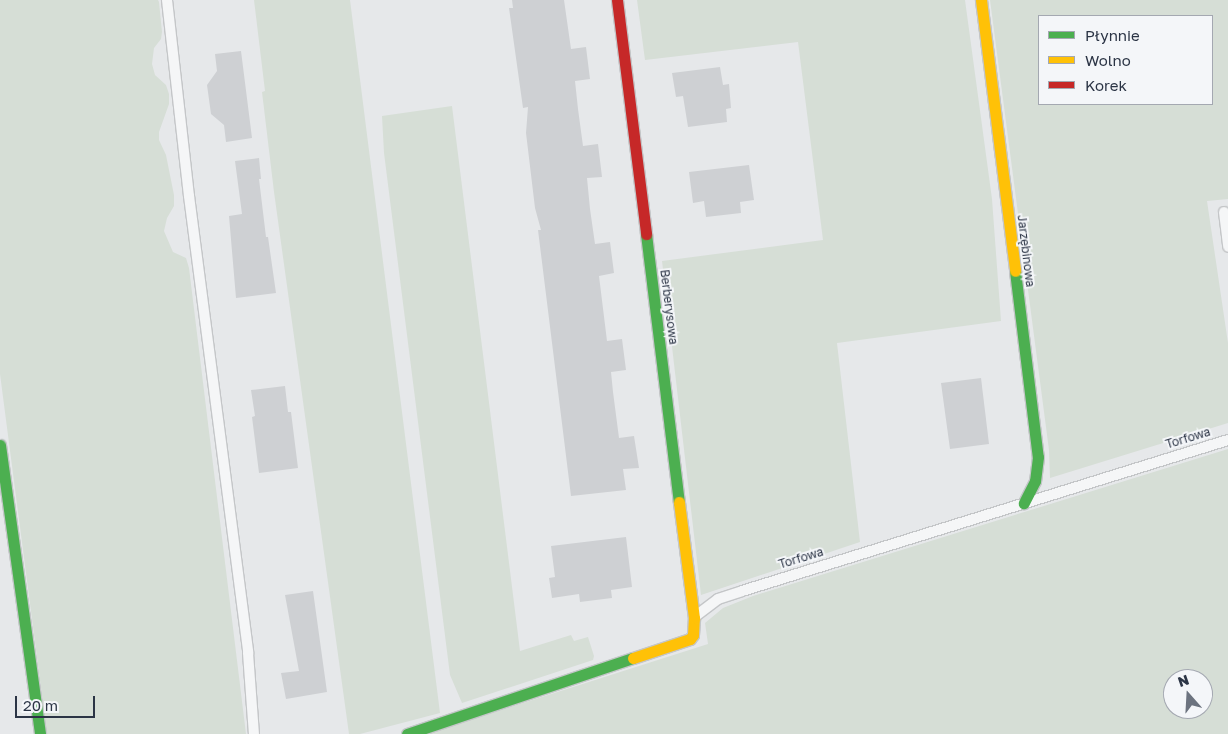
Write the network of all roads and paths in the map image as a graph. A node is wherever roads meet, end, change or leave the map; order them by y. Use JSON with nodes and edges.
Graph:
{"nodes":[{"id":1,"x":167,"y":0,"type":"edge"},
{"id":2,"x":618,"y":0,"type":"edge"},
{"id":3,"x":981,"y":0,"type":"edge"},
{"id":4,"x":1224,"y":212,"type":"dead end"},
{"id":5,"x":1228,"y":247,"type":"edge"},
{"id":6,"x":1228,"y":440,"type":"edge"},
{"id":7,"x":0,"y":445,"type":"edge"},
{"id":8,"x":1024,"y":503,"type":"junction"},
{"id":9,"x":694,"y":618,"type":"junction"},
{"id":10,"x":40,"y":734,"type":"edge"},
{"id":11,"x":254,"y":734,"type":"edge"},
{"id":12,"x":407,"y":734,"type":"edge"}],
"edges":[{"from":1,"to":11,"type":"lane"},
{"from":2,"to":9,"type":"street","name":"Berberysowa"},
{"from":3,"to":8,"type":"street","name":"Jarzębinowa"},
{"from":4,"to":5,"type":"lane"},
{"from":6,"to":8,"type":"lane","name":"Torfowa"},
{"from":7,"to":10,"type":"street"},
{"from":8,"to":9,"type":"lane","name":"Torfowa"},
{"from":9,"to":12,"type":"street"}]}
